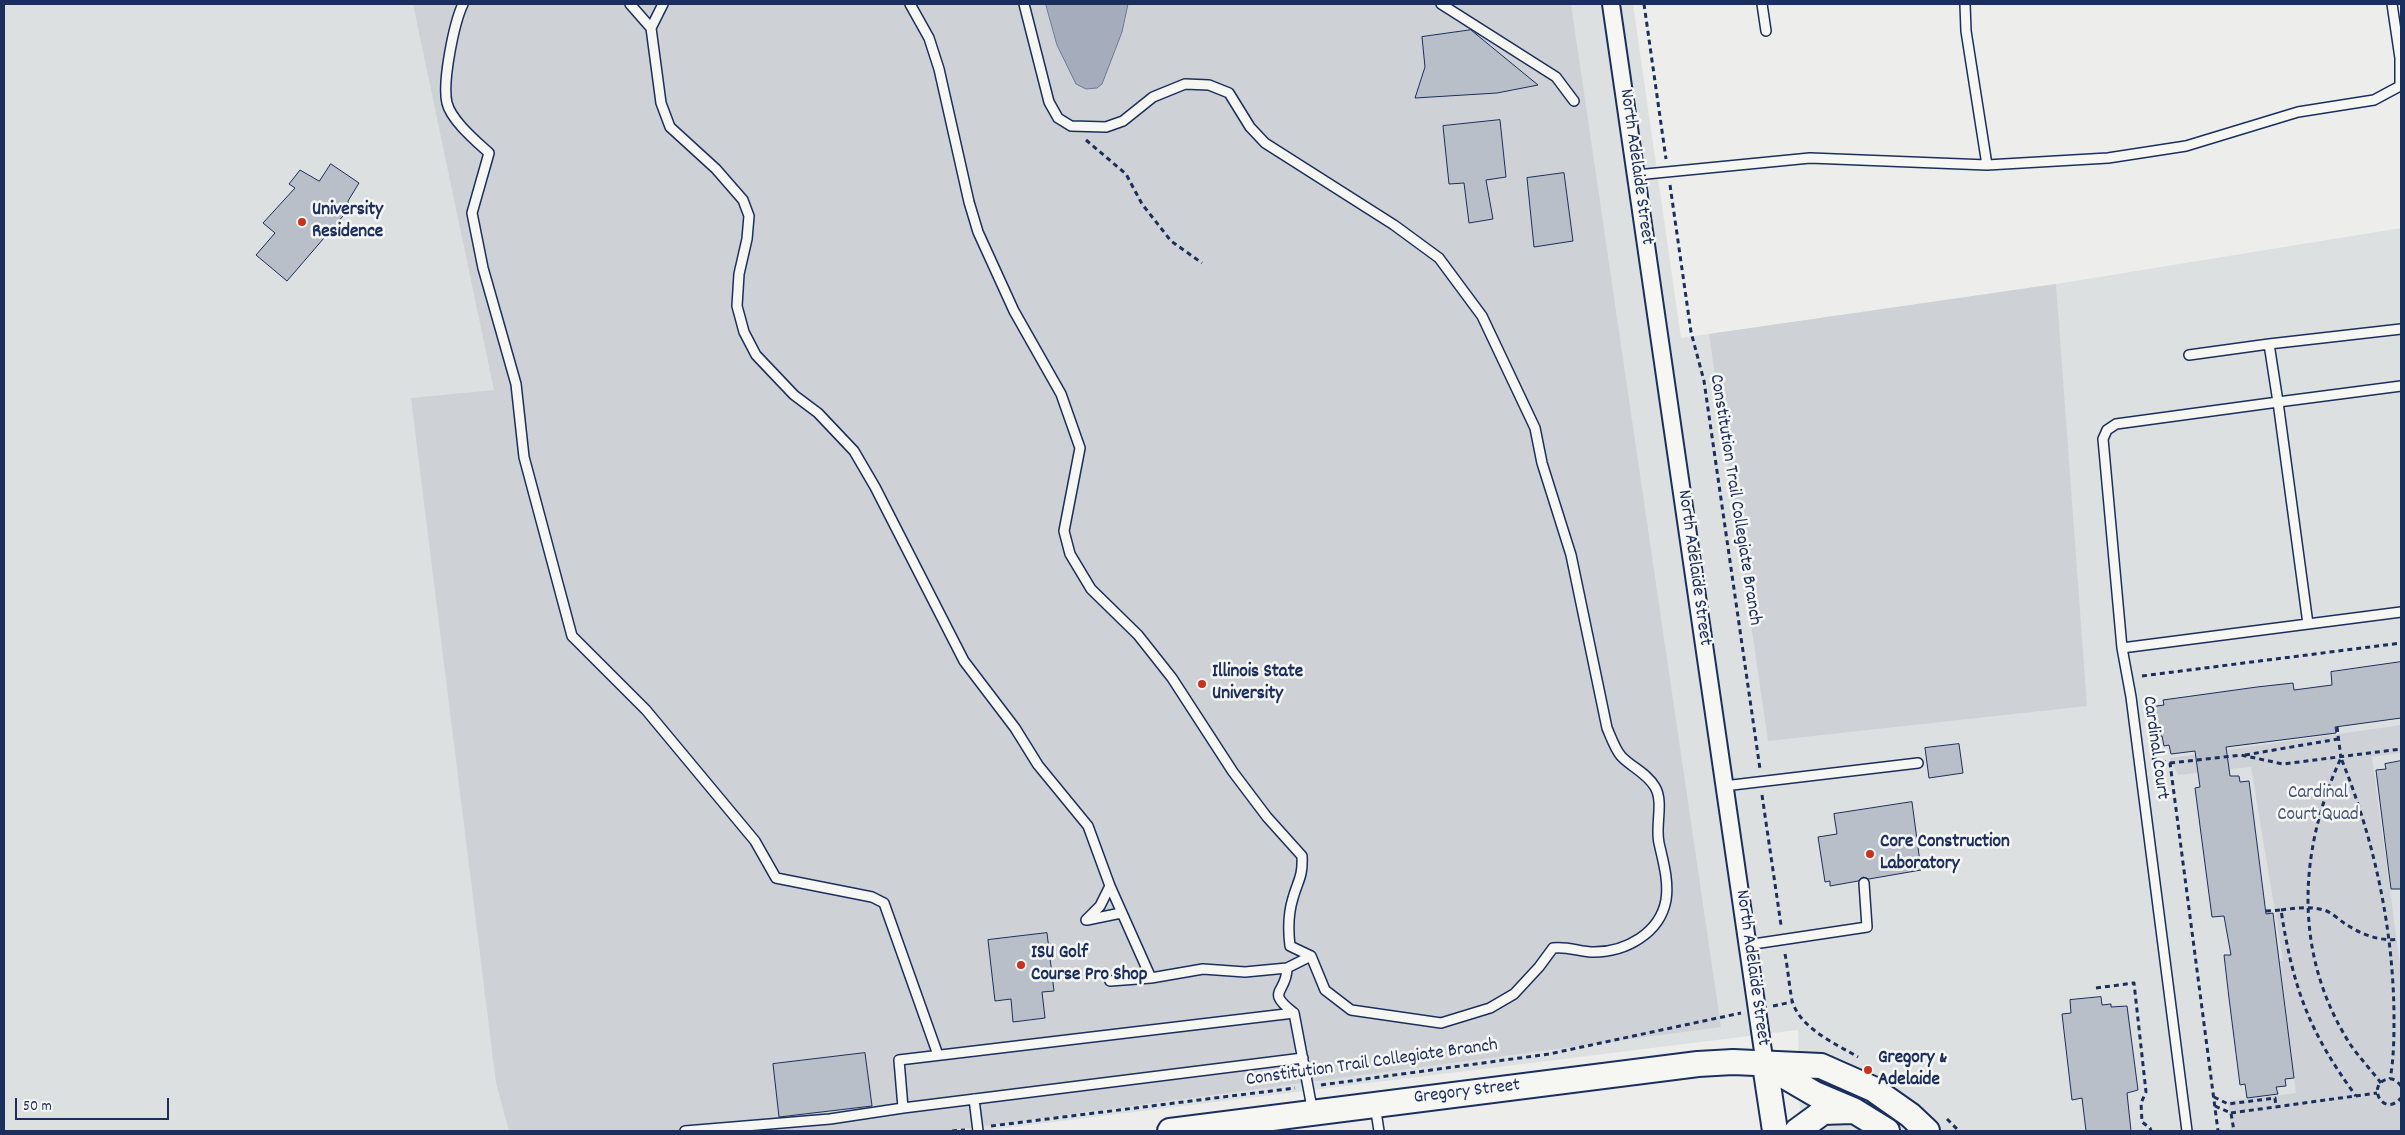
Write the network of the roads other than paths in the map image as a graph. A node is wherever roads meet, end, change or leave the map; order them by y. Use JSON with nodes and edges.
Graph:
{"nodes":[{"id":1,"x":462,"y":4,"type":"edge"},
{"id":2,"x":630,"y":4,"type":"edge"},
{"id":3,"x":663,"y":4,"type":"edge"},
{"id":4,"x":910,"y":4,"type":"edge"},
{"id":5,"x":1024,"y":4,"type":"edge"},
{"id":6,"x":1441,"y":4,"type":"edge"},
{"id":7,"x":1611,"y":4,"type":"edge"},
{"id":8,"x":1762,"y":4,"type":"edge"},
{"id":9,"x":1965,"y":4,"type":"edge"},
{"id":10,"x":2392,"y":4,"type":"edge"},
{"id":11,"x":652,"y":28,"type":"junction"},
{"id":12,"x":1766,"y":31,"type":"dead end"},
{"id":13,"x":2401,"y":87,"type":"edge"},
{"id":14,"x":1574,"y":101,"type":"dead end"},
{"id":15,"x":1987,"y":165,"type":"junction"},
{"id":16,"x":1636,"y":175,"type":"junction"},
{"id":17,"x":2401,"y":329,"type":"edge"},
{"id":18,"x":2269,"y":344,"type":"junction"},
{"id":19,"x":2189,"y":355,"type":"dead end"},
{"id":20,"x":2401,"y":386,"type":"edge"},
{"id":21,"x":2278,"y":402,"type":"junction"},
{"id":22,"x":2401,"y":612,"type":"edge"},
{"id":23,"x":2308,"y":624,"type":"junction"},
{"id":24,"x":2122,"y":648,"type":"junction"},
{"id":25,"x":1918,"y":763,"type":"dead end"},
{"id":26,"x":1724,"y":786,"type":"junction"},
{"id":27,"x":1864,"y":883,"type":"dead end"},
{"id":28,"x":1110,"y":886,"type":"junction"},
{"id":29,"x":1122,"y":913,"type":"junction"},
{"id":30,"x":1747,"y":945,"type":"junction"},
{"id":31,"x":1311,"y":956,"type":"junction"},
{"id":32,"x":1287,"y":968,"type":"junction"},
{"id":33,"x":1151,"y":978,"type":"junction"},
{"id":34,"x":1110,"y":981,"type":"dead end"},
{"id":35,"x":1294,"y":1013,"type":"junction"},
{"id":36,"x":938,"y":1055,"type":"junction"},
{"id":37,"x":1303,"y":1058,"type":"junction"},
{"id":38,"x":1765,"y":1065,"type":"junction"},
{"id":39,"x":974,"y":1099,"type":"junction"},
{"id":40,"x":1374,"y":1105,"type":"junction"},
{"id":41,"x":903,"y":1108,"type":"junction"},
{"id":42,"x":1855,"y":1111,"type":"junction"},
{"id":43,"x":1313,"y":1113,"type":"junction"},
{"id":44,"x":978,"y":1130,"type":"edge"},
{"id":45,"x":685,"y":1131,"type":"edge"},
{"id":46,"x":1170,"y":1131,"type":"edge"},
{"id":47,"x":1379,"y":1131,"type":"edge"},
{"id":48,"x":1775,"y":1131,"type":"edge"},
{"id":49,"x":1797,"y":1131,"type":"edge"},
{"id":50,"x":1887,"y":1131,"type":"edge"},
{"id":51,"x":1927,"y":1131,"type":"edge"},
{"id":52,"x":2187,"y":1131,"type":"edge"}],
"edges":[{"from":1,"to":36,"type":"lane"},
{"from":2,"to":11,"type":"lane"},
{"from":3,"to":11,"type":"lane"},
{"from":4,"to":31,"type":"lane"},
{"from":5,"to":31,"type":"lane"},
{"from":6,"to":14,"type":"lane"},
{"from":7,"to":16,"type":"street","name":"North Adelaide Street"},
{"from":8,"to":12,"type":"lane"},
{"from":9,"to":15,"type":"lane"},
{"from":10,"to":13,"type":"lane"},
{"from":11,"to":28,"type":"lane"},
{"from":13,"to":15,"type":"lane"},
{"from":15,"to":16,"type":"lane"},
{"from":16,"to":26,"type":"street","name":"North Adelaide Street"},
{"from":17,"to":18,"type":"lane"},
{"from":18,"to":19,"type":"lane"},
{"from":18,"to":21,"type":"lane"},
{"from":20,"to":21,"type":"lane","name":"Cardinal Court"},
{"from":21,"to":23,"type":"lane"},
{"from":21,"to":24,"type":"lane","name":"Cardinal Court"},
{"from":22,"to":23,"type":"lane"},
{"from":23,"to":24,"type":"lane"},
{"from":24,"to":52,"type":"lane","name":"Cardinal Court"},
{"from":25,"to":26,"type":"lane"},
{"from":26,"to":30,"type":"street","name":"North Adelaide Street"},
{"from":27,"to":30,"type":"lane"},
{"from":28,"to":29,"type":"lane"},
{"from":28,"to":29,"type":"lane"},
{"from":29,"to":33,"type":"lane"},
{"from":30,"to":38,"type":"street","name":"North Adelaide Street"},
{"from":31,"to":32,"type":"lane"},
{"from":32,"to":33,"type":"lane"},
{"from":32,"to":35,"type":"lane"},
{"from":33,"to":34,"type":"lane"},
{"from":35,"to":36,"type":"lane"},
{"from":35,"to":37,"type":"lane"},
{"from":36,"to":41,"type":"lane"},
{"from":37,"to":39,"type":"lane"},
{"from":37,"to":43,"type":"lane"},
{"from":38,"to":40,"type":"main road","name":"Gregory Street"},
{"from":38,"to":42,"type":"main road","name":"Gregory Street"},
{"from":38,"to":48,"type":"main road","name":"North Adelaide Street"},
{"from":38,"to":51,"type":"main road","name":"Gregory Street"},
{"from":39,"to":41,"type":"lane"},
{"from":39,"to":44,"type":"lane"},
{"from":40,"to":43,"type":"main road","name":"Gregory Street"},
{"from":40,"to":47,"type":"lane"},
{"from":41,"to":45,"type":"lane"},
{"from":42,"to":49,"type":"main road"},
{"from":42,"to":50,"type":"main road","name":"Gregory Street"},
{"from":43,"to":46,"type":"main road","name":"Gregory Street"}]}
